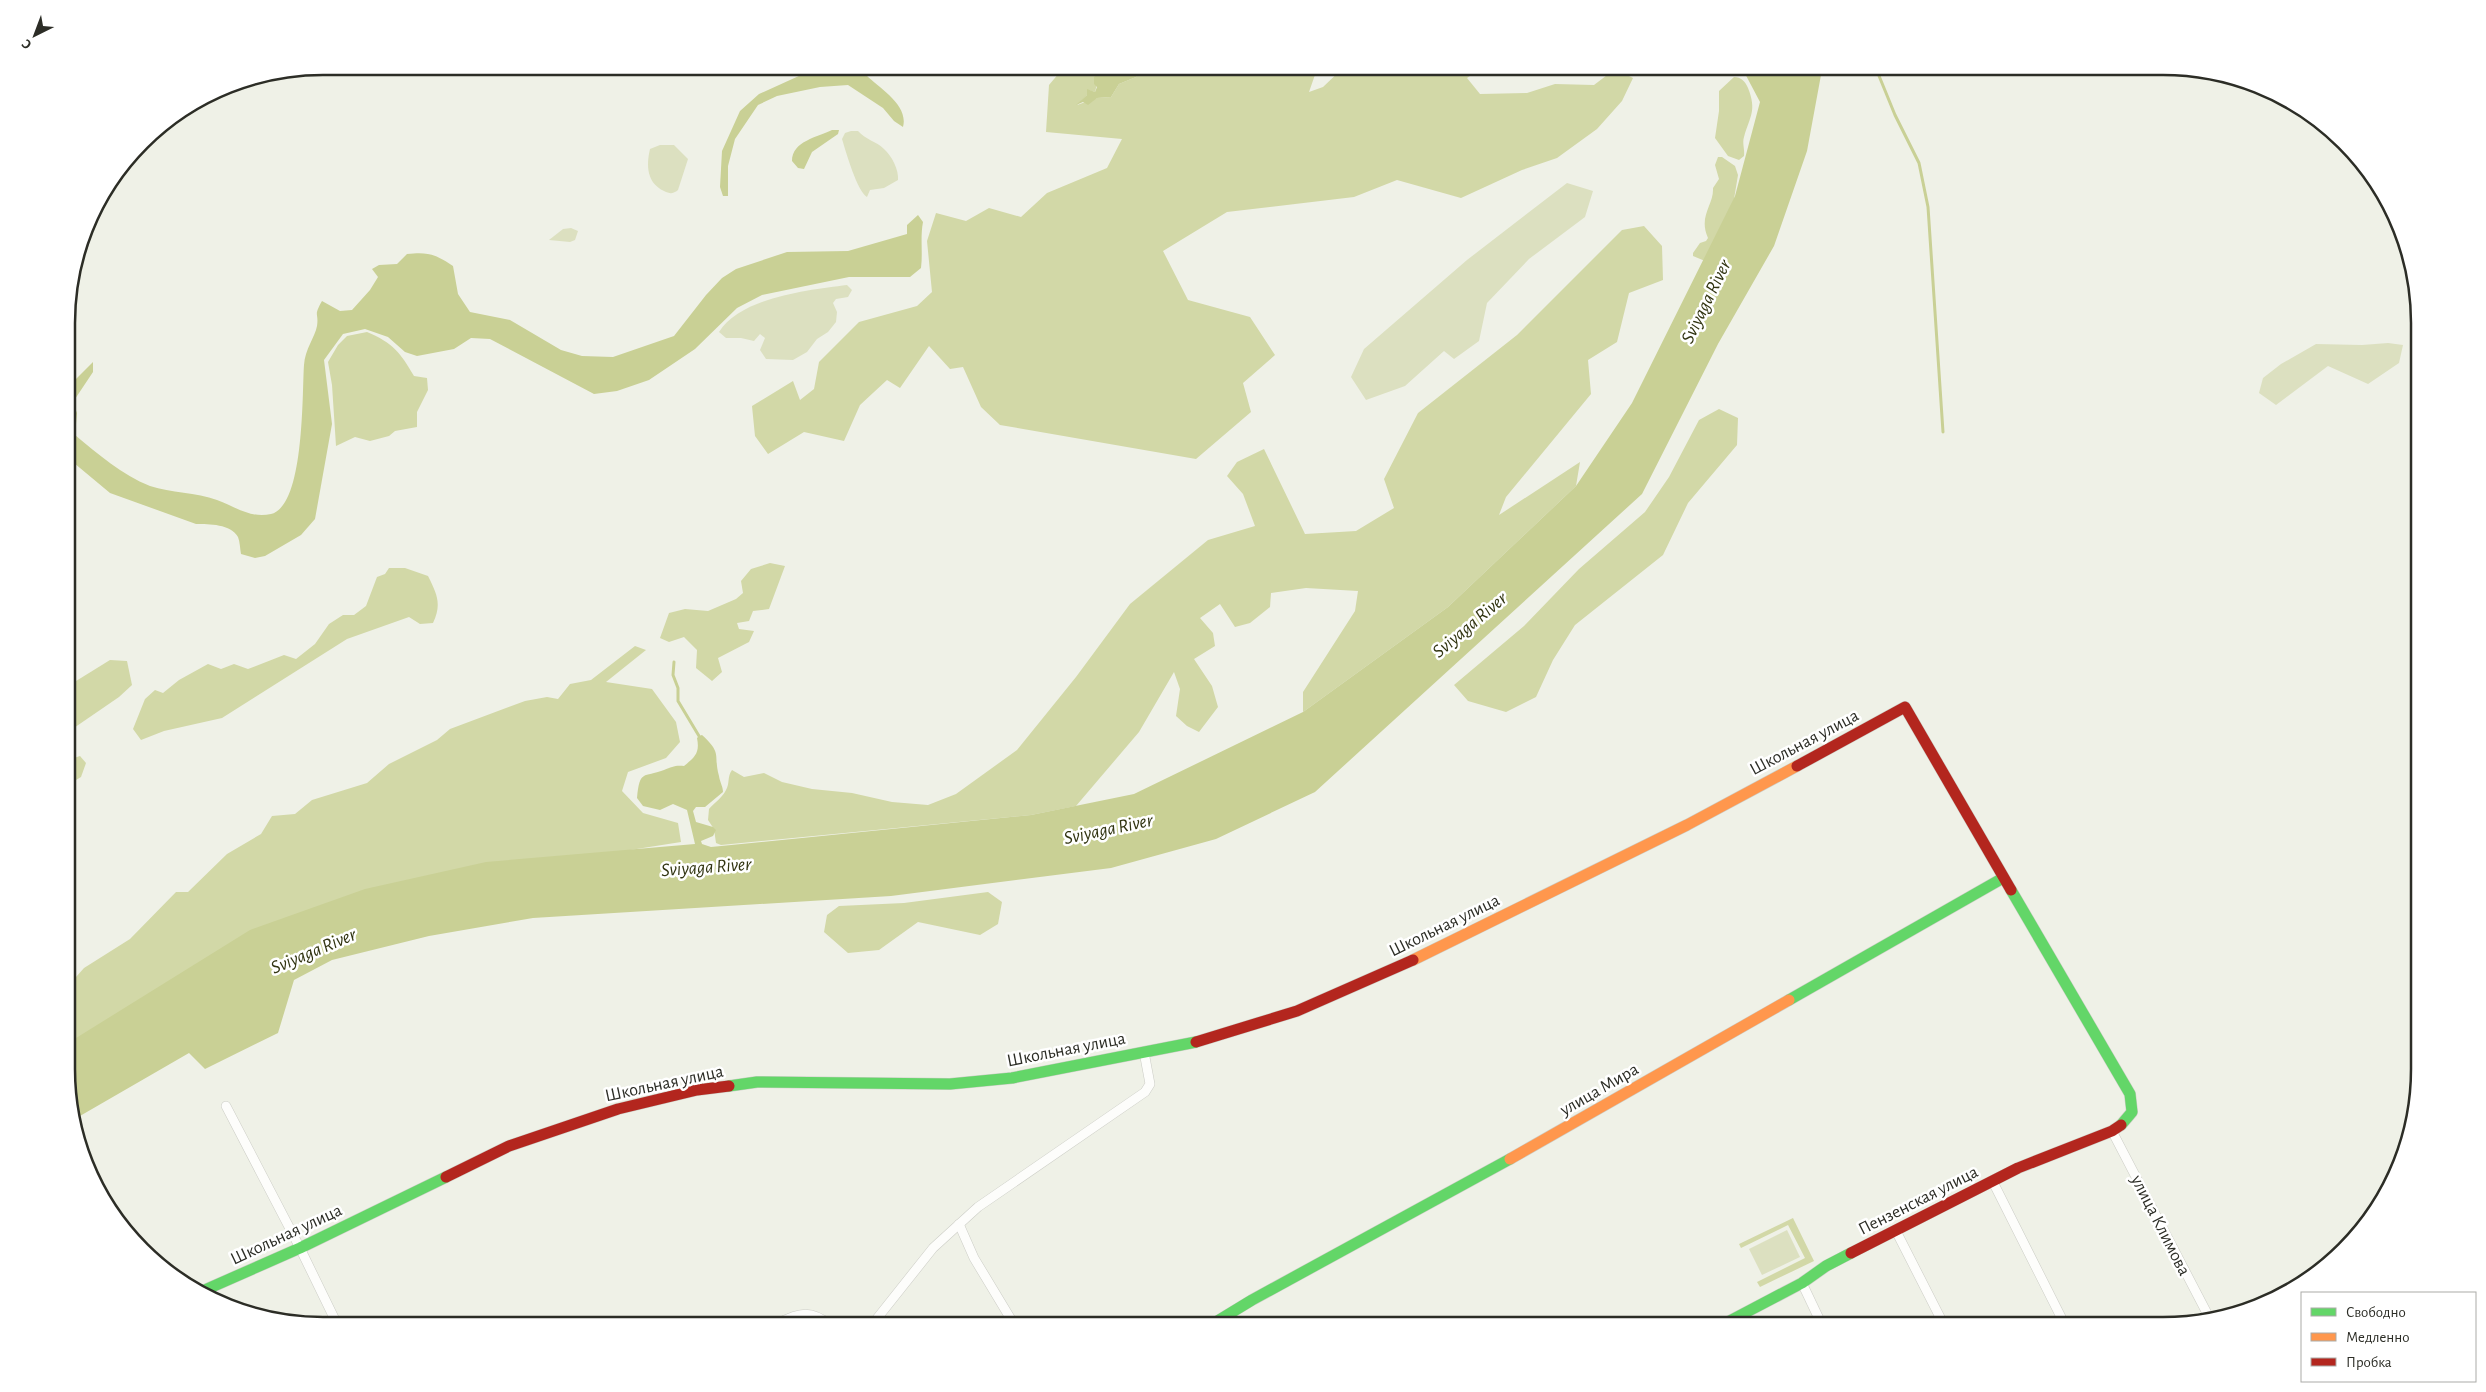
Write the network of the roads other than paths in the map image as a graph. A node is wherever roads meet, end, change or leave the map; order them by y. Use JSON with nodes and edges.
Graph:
{"nodes":[{"id":1,"x":2003,"y":878,"type":"junction"},
{"id":2,"x":1144,"y":1052,"type":"junction"},
{"id":3,"x":226,"y":1106,"type":"dead end"},
{"id":4,"x":2112,"y":1131,"type":"junction"},
{"id":5,"x":1993,"y":1182,"type":"junction"},
{"id":6,"x":959,"y":1224,"type":"junction"},
{"id":7,"x":1896,"y":1230,"type":"junction"},
{"id":8,"x":300,"y":1248,"type":"junction"},
{"id":9,"x":1802,"y":1283,"type":"junction"},
{"id":10,"x":208,"y":1288,"type":"edge"},
{"id":11,"x":2207,"y":1313,"type":"edge"},
{"id":12,"x":334,"y":1317,"type":"edge"},
{"id":13,"x":791,"y":1317,"type":"edge"},
{"id":14,"x":818,"y":1317,"type":"edge"},
{"id":15,"x":879,"y":1317,"type":"edge"},
{"id":16,"x":1010,"y":1317,"type":"edge"},
{"id":17,"x":1225,"y":1317,"type":"edge"},
{"id":18,"x":1737,"y":1317,"type":"edge"},
{"id":19,"x":1818,"y":1317,"type":"edge"},
{"id":20,"x":1940,"y":1317,"type":"edge"},
{"id":21,"x":2061,"y":1317,"type":"edge"}],
"edges":[{"from":1,"to":2,"type":"street","name":"Школьная улица"},
{"from":1,"to":4,"type":"street","name":"Пензенская улица"},
{"from":1,"to":17,"type":"street","name":"улица Мира"},
{"from":2,"to":6,"type":"street"},
{"from":2,"to":8,"type":"street","name":"Школьная улица"},
{"from":3,"to":8,"type":"street"},
{"from":4,"to":5,"type":"street","name":"Пензенская улица"},
{"from":4,"to":11,"type":"street","name":"улица Климова"},
{"from":5,"to":7,"type":"street","name":"Пензенская улица"},
{"from":5,"to":21,"type":"street"},
{"from":6,"to":15,"type":"street"},
{"from":6,"to":16,"type":"street"},
{"from":7,"to":9,"type":"street","name":"Пензенская улица"},
{"from":7,"to":20,"type":"street"},
{"from":8,"to":10,"type":"street","name":"Школьная улица"},
{"from":8,"to":12,"type":"street"},
{"from":9,"to":18,"type":"street","name":"Пензенская улица"},
{"from":9,"to":19,"type":"street"},
{"from":13,"to":14,"type":"street"}]}
